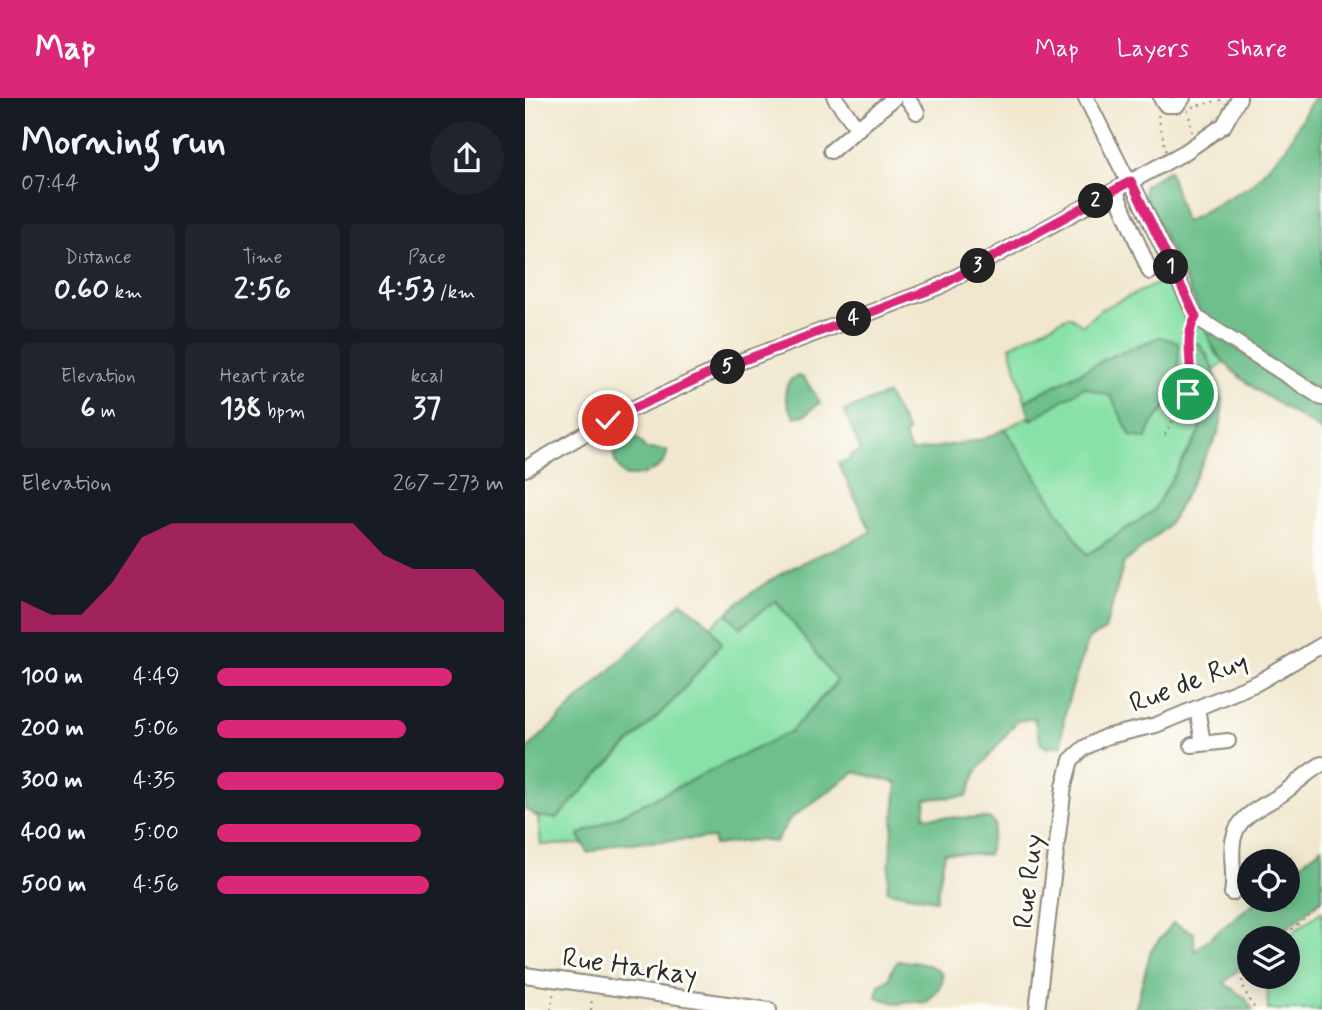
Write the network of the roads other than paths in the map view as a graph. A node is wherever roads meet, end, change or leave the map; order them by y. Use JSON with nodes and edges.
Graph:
{"nodes":[{"id":1,"x":835,"y":98,"type":"edge"},
{"id":2,"x":894,"y":98,"type":"edge"},
{"id":3,"x":907,"y":98,"type":"edge"},
{"id":4,"x":1086,"y":98,"type":"edge"},
{"id":5,"x":1183,"y":98,"type":"edge"},
{"id":6,"x":1240,"y":98,"type":"edge"},
{"id":7,"x":1162,"y":100,"type":"edge"},
{"id":8,"x":917,"y":112,"type":"dead end"},
{"id":9,"x":858,"y":129,"type":"junction"},
{"id":10,"x":831,"y":151,"type":"dead end"},
{"id":11,"x":1130,"y":182,"type":"junction"},
{"id":12,"x":1115,"y":190,"type":"junction"},
{"id":13,"x":1150,"y":271,"type":"dead end"},
{"id":14,"x":1322,"y":398,"type":"edge"},
{"id":15,"x":525,"y":469,"type":"edge"},
{"id":16,"x":1322,"y":645,"type":"edge"},
{"id":17,"x":1197,"y":708,"type":"junction"},
{"id":18,"x":1228,"y":741,"type":"dead end"},
{"id":19,"x":1071,"y":760,"type":"joint"},
{"id":20,"x":1322,"y":764,"type":"edge"},
{"id":21,"x":1232,"y":893,"type":"dead end"},
{"id":22,"x":525,"y":975,"type":"edge"},
{"id":23,"x":769,"y":1010,"type":"edge"},
{"id":24,"x":1037,"y":1010,"type":"edge"}],
"edges":[{"from":1,"to":9,"type":"street"},
{"from":2,"to":9,"type":"street"},
{"from":3,"to":8,"type":"street"},
{"from":4,"to":11,"type":"street"},
{"from":5,"to":7,"type":"street"},
{"from":6,"to":11,"type":"street"},
{"from":9,"to":10,"type":"street"},
{"from":11,"to":12,"type":"street"},
{"from":11,"to":14,"type":"street"},
{"from":12,"to":13,"type":"street"},
{"from":12,"to":15,"type":"street"},
{"from":16,"to":17,"type":"street","name":"Rue de Ruy"},
{"from":17,"to":18,"type":"street"},
{"from":17,"to":19,"type":"street","name":"Rue de Ruy"},
{"from":19,"to":24,"type":"street","name":"Rue Ruy"},
{"from":20,"to":21,"type":"street"},
{"from":22,"to":23,"type":"street","name":"Rue Harkay"}]}
